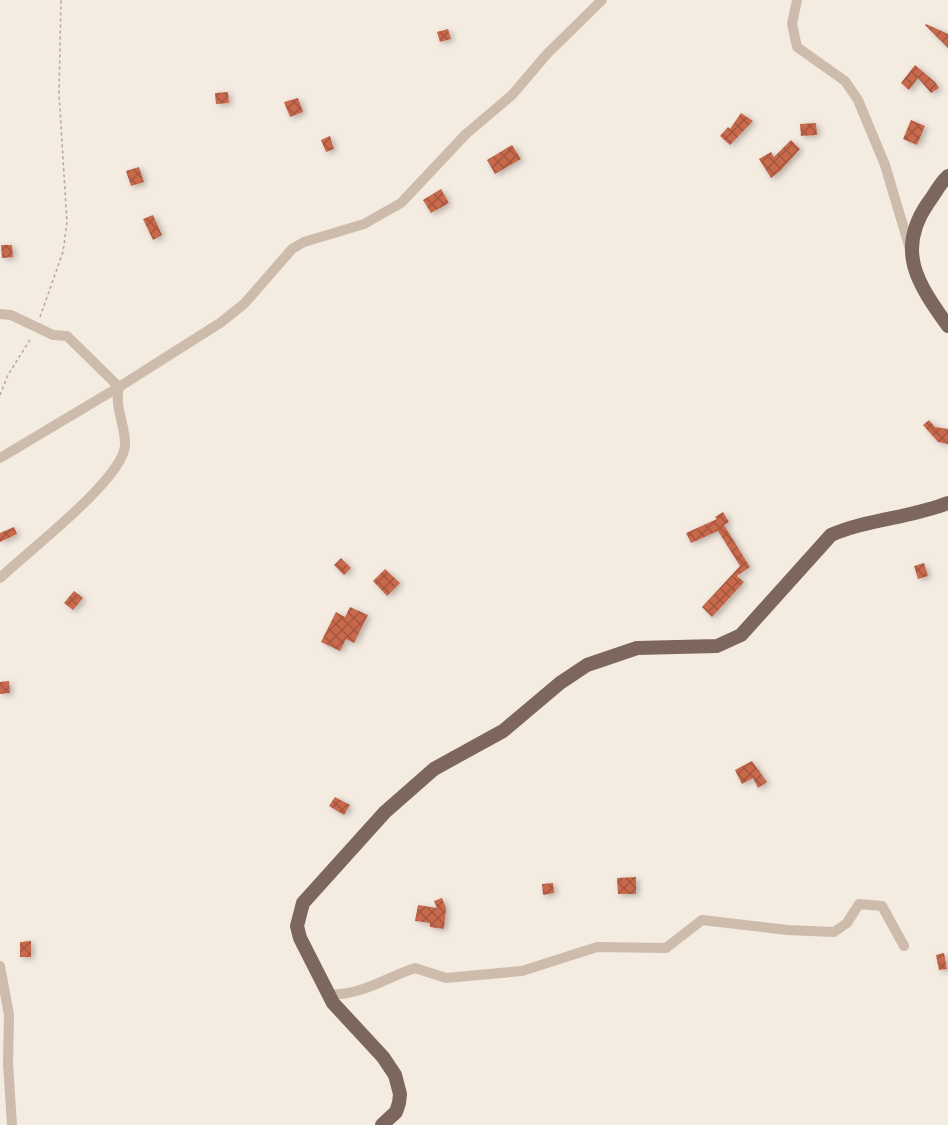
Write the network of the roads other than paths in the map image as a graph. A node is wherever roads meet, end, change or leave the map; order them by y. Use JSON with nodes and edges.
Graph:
{"nodes":[{"id":1,"x":602,"y":0,"type":"edge"},
{"id":2,"x":797,"y":0,"type":"edge"},
{"id":3,"x":948,"y":176,"type":"edge"},
{"id":4,"x":911,"y":253,"type":"junction"},
{"id":5,"x":0,"y":314,"type":"edge"},
{"id":6,"x":948,"y":326,"type":"edge"},
{"id":7,"x":118,"y":387,"type":"junction"},
{"id":8,"x":0,"y":458,"type":"edge"},
{"id":9,"x":948,"y":503,"type":"edge"},
{"id":10,"x":0,"y":578,"type":"edge"},
{"id":11,"x":904,"y":946,"type":"dead end"},
{"id":12,"x":0,"y":966,"type":"edge"},
{"id":13,"x":328,"y":994,"type":"junction"},
{"id":14,"x":12,"y":1125,"type":"edge"},
{"id":15,"x":382,"y":1125,"type":"edge"}],
"edges":[{"from":1,"to":7,"type":"street"},
{"from":2,"to":4,"type":"street"},
{"from":3,"to":4,"type":"main road"},
{"from":4,"to":6,"type":"main road"},
{"from":5,"to":7,"type":"street"},
{"from":7,"to":8,"type":"street"},
{"from":7,"to":10,"type":"street"},
{"from":9,"to":13,"type":"main road"},
{"from":11,"to":13,"type":"street"},
{"from":12,"to":14,"type":"street"},
{"from":13,"to":15,"type":"main road"}]}
